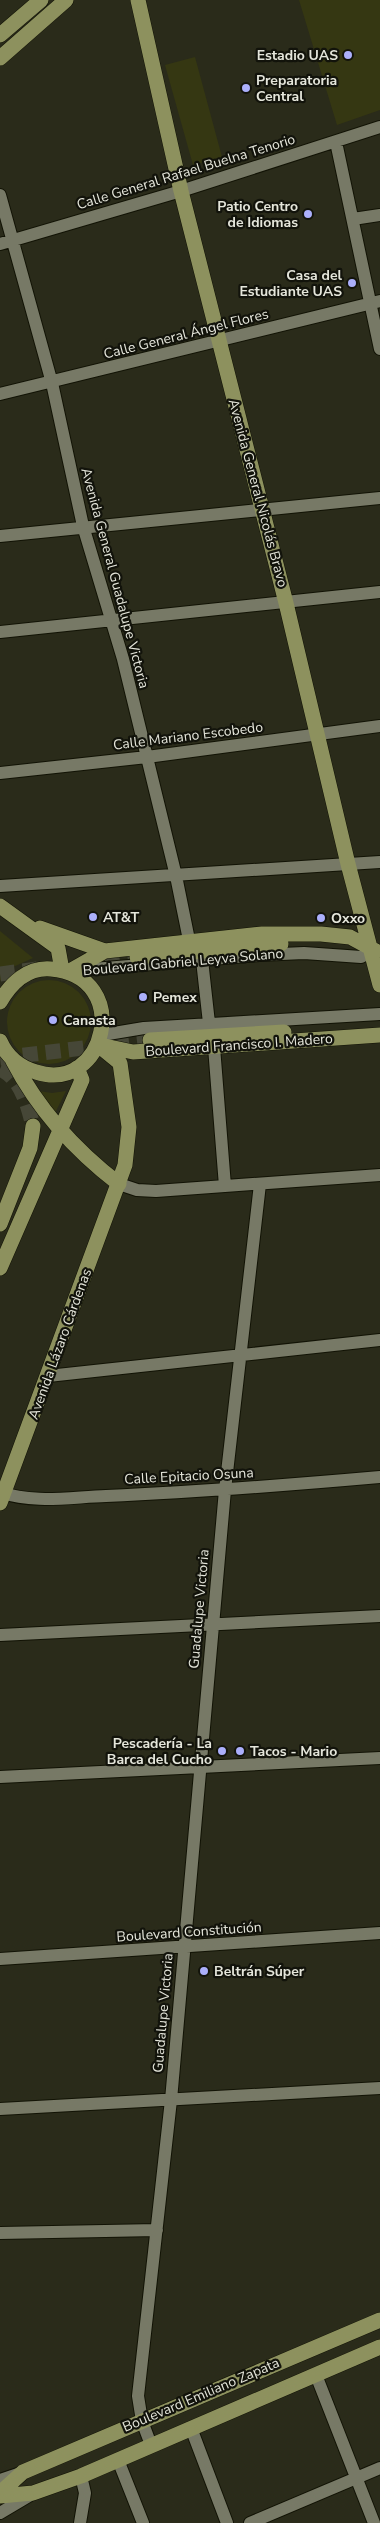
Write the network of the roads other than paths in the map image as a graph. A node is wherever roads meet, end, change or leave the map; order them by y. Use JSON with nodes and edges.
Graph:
{"nodes":[{"id":1,"x":41,"y":0,"type":"edge"},
{"id":2,"x":66,"y":0,"type":"edge"},
{"id":3,"x":138,"y":0,"type":"edge"},
{"id":4,"x":0,"y":36,"type":"edge"},
{"id":5,"x":0,"y":58,"type":"edge"},
{"id":6,"x":380,"y":127,"type":"edge"},
{"id":7,"x":336,"y":142,"type":"junction"},
{"id":8,"x":180,"y":191,"type":"junction"},
{"id":9,"x":0,"y":195,"type":"edge"},
{"id":10,"x":380,"y":215,"type":"edge"},
{"id":11,"x":353,"y":219,"type":"junction"},
{"id":12,"x":6,"y":242,"type":"edge"},
{"id":13,"x":375,"y":302,"type":"edge"},
{"id":14,"x":219,"y":341,"type":"junction"},
{"id":15,"x":380,"y":349,"type":"edge"},
{"id":16,"x":52,"y":383,"type":"junction"},
{"id":17,"x":0,"y":394,"type":"edge"},
{"id":18,"x":380,"y":498,"type":"edge"},
{"id":19,"x":261,"y":510,"type":"junction"},
{"id":20,"x":83,"y":526,"type":"junction"},
{"id":21,"x":0,"y":536,"type":"edge"},
{"id":22,"x":380,"y":592,"type":"edge"},
{"id":23,"x":286,"y":603,"type":"junction"},
{"id":24,"x":112,"y":622,"type":"junction"},
{"id":25,"x":0,"y":632,"type":"edge"},
{"id":26,"x":380,"y":726,"type":"edge"},
{"id":27,"x":317,"y":734,"type":"junction"},
{"id":28,"x":146,"y":757,"type":"junction"},
{"id":29,"x":0,"y":773,"type":"edge"},
{"id":30,"x":380,"y":862,"type":"edge"},
{"id":31,"x":348,"y":864,"type":"junction"},
{"id":32,"x":176,"y":876,"type":"junction"},
{"id":33,"x":0,"y":886,"type":"edge"},
{"id":34,"x":0,"y":906,"type":"edge"},
{"id":35,"x":18,"y":919,"type":"junction"},
{"id":36,"x":189,"y":940,"type":"junction"},
{"id":37,"x":105,"y":951,"type":"junction"},
{"id":38,"x":376,"y":951,"type":"edge"},
{"id":39,"x":137,"y":957,"type":"tunnel mouth"},
{"id":40,"x":202,"y":960,"type":"junction"},
{"id":41,"x":65,"y":971,"type":"junction"},
{"id":42,"x":380,"y":984,"type":"edge"},
{"id":43,"x":0,"y":1002,"type":"edge"},
{"id":44,"x":380,"y":1014,"type":"edge"},
{"id":45,"x":210,"y":1023,"type":"junction"},
{"id":46,"x":380,"y":1028,"type":"edge"},
{"id":47,"x":380,"y":1035,"type":"edge"},
{"id":48,"x":150,"y":1040,"type":"tunnel mouth"},
{"id":49,"x":0,"y":1041,"type":"edge"},
{"id":50,"x":99,"y":1042,"type":"junction"},
{"id":51,"x":214,"y":1047,"type":"junction"},
{"id":52,"x":11,"y":1059,"type":"junction"},
{"id":53,"x":77,"y":1068,"type":"junction"},
{"id":54,"x":33,"y":1126,"type":"tunnel mouth"},
{"id":55,"x":61,"y":1130,"type":"junction"},
{"id":56,"x":380,"y":1175,"type":"edge"},
{"id":57,"x":119,"y":1184,"type":"junction"},
{"id":58,"x":260,"y":1184,"type":"junction"},
{"id":59,"x":225,"y":1186,"type":"junction"},
{"id":60,"x":0,"y":1224,"type":"edge"},
{"id":61,"x":0,"y":1268,"type":"edge"},
{"id":62,"x":380,"y":1340,"type":"edge"},
{"id":63,"x":240,"y":1355,"type":"junction"},
{"id":64,"x":48,"y":1376,"type":"junction"},
{"id":65,"x":380,"y":1477,"type":"edge"},
{"id":66,"x":225,"y":1490,"type":"junction"},
{"id":67,"x":1,"y":1496,"type":"edge"},
{"id":68,"x":380,"y":1616,"type":"edge"},
{"id":69,"x":213,"y":1624,"type":"junction"},
{"id":70,"x":0,"y":1635,"type":"edge"},
{"id":71,"x":380,"y":1758,"type":"edge"},
{"id":72,"x":200,"y":1767,"type":"junction"},
{"id":73,"x":0,"y":1777,"type":"edge"},
{"id":74,"x":380,"y":1933,"type":"edge"},
{"id":75,"x":183,"y":1948,"type":"junction"},
{"id":76,"x":0,"y":1959,"type":"edge"},
{"id":77,"x":380,"y":2088,"type":"edge"},
{"id":78,"x":171,"y":2100,"type":"junction"},
{"id":79,"x":0,"y":2109,"type":"edge"},
{"id":80,"x":157,"y":2230,"type":"junction"},
{"id":81,"x":0,"y":2232,"type":"edge"},
{"id":82,"x":380,"y":2320,"type":"edge"},
{"id":83,"x":380,"y":2347,"type":"edge"},
{"id":84,"x":316,"y":2375,"type":"junction"},
{"id":85,"x":142,"y":2421,"type":"junction"},
{"id":86,"x":191,"y":2428,"type":"junction"},
{"id":87,"x":151,"y":2445,"type":"junction"},
{"id":88,"x":118,"y":2460,"type":"junction"},
{"id":89,"x":380,"y":2468,"type":"edge"},
{"id":90,"x":23,"y":2472,"type":"junction"},
{"id":91,"x":81,"y":2476,"type":"junction"},
{"id":92,"x":358,"y":2478,"type":"junction"},
{"id":93,"x":0,"y":2480,"type":"edge"},
{"id":94,"x":33,"y":2493,"type":"junction"},
{"id":95,"x":0,"y":2495,"type":"edge"},
{"id":96,"x":0,"y":2513,"type":"edge"},
{"id":97,"x":80,"y":2523,"type":"edge"},
{"id":98,"x":143,"y":2523,"type":"edge"},
{"id":99,"x":227,"y":2523,"type":"edge"},
{"id":100,"x":250,"y":2523,"type":"edge"},
{"id":101,"x":374,"y":2523,"type":"edge"}],
"edges":[{"from":1,"to":4,"type":"main road"},
{"from":2,"to":5,"type":"main road"},
{"from":3,"to":8,"type":"main road","name":"Avenida General Nicolás Bravo"},
{"from":6,"to":7,"type":"street","name":"Calle General Rafael Buelna Tenorio"},
{"from":7,"to":8,"type":"street","name":"Calle General Rafael Buelna Tenorio"},
{"from":7,"to":11,"type":"street"},
{"from":8,"to":12,"type":"street","name":"Calle General Rafael Buelna Tenorio"},
{"from":8,"to":14,"type":"main road","name":"Avenida General Nicolás Bravo"},
{"from":9,"to":12,"type":"street","name":"Avenida General Guadalupe Victoria"},
{"from":10,"to":11,"type":"street"},
{"from":11,"to":13,"type":"street"},
{"from":12,"to":16,"type":"street","name":"Avenida General Guadalupe Victoria"},
{"from":13,"to":14,"type":"street","name":"Calle General Ángel Flores"},
{"from":13,"to":15,"type":"street"},
{"from":14,"to":16,"type":"street","name":"Calle General Ángel Flores"},
{"from":14,"to":19,"type":"main road","name":"Avenida General Nicolás Bravo"},
{"from":16,"to":17,"type":"street","name":"Calle General Ángel Flores"},
{"from":16,"to":20,"type":"street","name":"Avenida General Guadalupe Victoria"},
{"from":18,"to":19,"type":"street"},
{"from":19,"to":20,"type":"street"},
{"from":19,"to":23,"type":"main road","name":"Avenida General Nicolás Bravo"},
{"from":20,"to":21,"type":"street"},
{"from":20,"to":24,"type":"street","name":"Avenida General Guadalupe Victoria"},
{"from":22,"to":23,"type":"street"},
{"from":23,"to":24,"type":"street"},
{"from":23,"to":27,"type":"main road","name":"Avenida General Nicolás Bravo"},
{"from":24,"to":25,"type":"street"},
{"from":24,"to":28,"type":"street","name":"Avenida General Guadalupe Victoria"},
{"from":26,"to":27,"type":"street","name":"Calle Mariano Escobedo"},
{"from":27,"to":28,"type":"street","name":"Calle Mariano Escobedo"},
{"from":27,"to":31,"type":"main road","name":"Avenida General Nicolás Bravo"},
{"from":28,"to":29,"type":"street","name":"Calle Mariano Escobedo"},
{"from":28,"to":32,"type":"street","name":"Avenida General Guadalupe Victoria"},
{"from":30,"to":31,"type":"street"},
{"from":31,"to":32,"type":"street"},
{"from":31,"to":38,"type":"main road","name":"Avenida General Nicolás Bravo"},
{"from":32,"to":33,"type":"street"},
{"from":32,"to":36,"type":"street","name":"Avenida General Guadalupe Victoria"},
{"from":34,"to":35,"type":"main road"},
{"from":35,"to":37,"type":"main road"},
{"from":35,"to":41,"type":"main road"},
{"from":36,"to":37,"type":"main road","name":"Boulevard Gabriel Leyva Solano"},
{"from":36,"to":38,"type":"main road","name":"Boulevard Gabriel Leyva Solano"},
{"from":37,"to":41,"type":"main road","name":"Boulevard Gabriel Leyva Solano"},
{"from":38,"to":39,"type":"main road"},
{"from":38,"to":40,"type":"street","name":"Boulevard Gabriel Leyva Solano"},
{"from":38,"to":42,"type":"main road","name":"Avenida General Nicolás Bravo"},
{"from":40,"to":41,"type":"street","name":"Boulevard Gabriel Leyva Solano"},
{"from":40,"to":45,"type":"street"},
{"from":41,"to":43,"type":"main road"},
{"from":41,"to":50,"type":"main road"},
{"from":44,"to":45,"type":"street","name":"Boulevard Francisco I. Madero"},
{"from":45,"to":50,"type":"street","name":"Boulevard Francisco I. Madero"},
{"from":46,"to":48,"type":"main road"},
{"from":47,"to":51,"type":"main road","name":"Boulevard Francisco I. Madero"},
{"from":49,"to":52,"type":"main road"},
{"from":50,"to":51,"type":"main road","name":"Boulevard Francisco I. Madero"},
{"from":50,"to":53,"type":"main road"},
{"from":50,"to":57,"type":"main road","name":"Avenida Lázaro Cárdenas"},
{"from":51,"to":59,"type":"street"},
{"from":52,"to":53,"type":"main road"},
{"from":52,"to":55,"type":"main road"},
{"from":53,"to":55,"type":"main road"},
{"from":54,"to":60,"type":"main road"},
{"from":55,"to":57,"type":"main road"},
{"from":55,"to":61,"type":"main road"},
{"from":56,"to":58,"type":"street"},
{"from":57,"to":59,"type":"street"},
{"from":57,"to":64,"type":"main road","name":"Avenida Lázaro Cárdenas"},
{"from":58,"to":59,"type":"street"},
{"from":58,"to":63,"type":"street"},
{"from":62,"to":63,"type":"street"},
{"from":63,"to":64,"type":"street"},
{"from":63,"to":66,"type":"street"},
{"from":64,"to":67,"type":"main road","name":"Avenida Lázaro Cárdenas"},
{"from":65,"to":66,"type":"street","name":"Calle Epitacio Osuna"},
{"from":66,"to":67,"type":"street","name":"Calle Epitacio Osuna"},
{"from":66,"to":69,"type":"street","name":"Guadalupe Victoria"},
{"from":68,"to":69,"type":"street"},
{"from":69,"to":70,"type":"street"},
{"from":69,"to":72,"type":"street","name":"Guadalupe Victoria"},
{"from":71,"to":72,"type":"street"},
{"from":72,"to":73,"type":"street"},
{"from":72,"to":75,"type":"street","name":"Guadalupe Victoria"},
{"from":74,"to":75,"type":"street","name":"Boulevard Constitución"},
{"from":75,"to":76,"type":"street","name":"Boulevard Constitución"},
{"from":75,"to":78,"type":"street","name":"Guadalupe Victoria"},
{"from":77,"to":78,"type":"street"},
{"from":78,"to":79,"type":"street"},
{"from":78,"to":80,"type":"street","name":"Guadalupe Victoria"},
{"from":80,"to":81,"type":"street"},
{"from":80,"to":85,"type":"street","name":"Guadalupe Victoria"},
{"from":82,"to":85,"type":"main road","name":"Boulevard Emiliano Zapata"},
{"from":83,"to":84,"type":"main road","name":"Boulevard Emiliano Zapata"},
{"from":84,"to":86,"type":"main road","name":"Boulevard Emiliano Zapata"},
{"from":84,"to":92,"type":"street"},
{"from":85,"to":87,"type":"street","name":"Guadalupe Victoria"},
{"from":85,"to":90,"type":"main road","name":"Boulevard Emiliano Zapata"},
{"from":86,"to":87,"type":"main road","name":"Boulevard Emiliano Zapata"},
{"from":86,"to":99,"type":"street"},
{"from":87,"to":88,"type":"main road","name":"Boulevard Emiliano Zapata"},
{"from":88,"to":91,"type":"main road","name":"Boulevard Emiliano Zapata"},
{"from":88,"to":98,"type":"street"},
{"from":89,"to":92,"type":"street"},
{"from":90,"to":93,"type":"street","name":"Boulevard Emiliano Zapata"},
{"from":90,"to":95,"type":"main road","name":"Boulevard Emiliano Zapata"},
{"from":91,"to":94,"type":"main road","name":"Boulevard Emiliano Zapata"},
{"from":91,"to":97,"type":"street"},
{"from":92,"to":100,"type":"street"},
{"from":92,"to":101,"type":"street"},
{"from":94,"to":95,"type":"main road","name":"Boulevard Emiliano Zapata"},
{"from":94,"to":96,"type":"street","name":"Boulevard Emiliano Zapata"}]}
